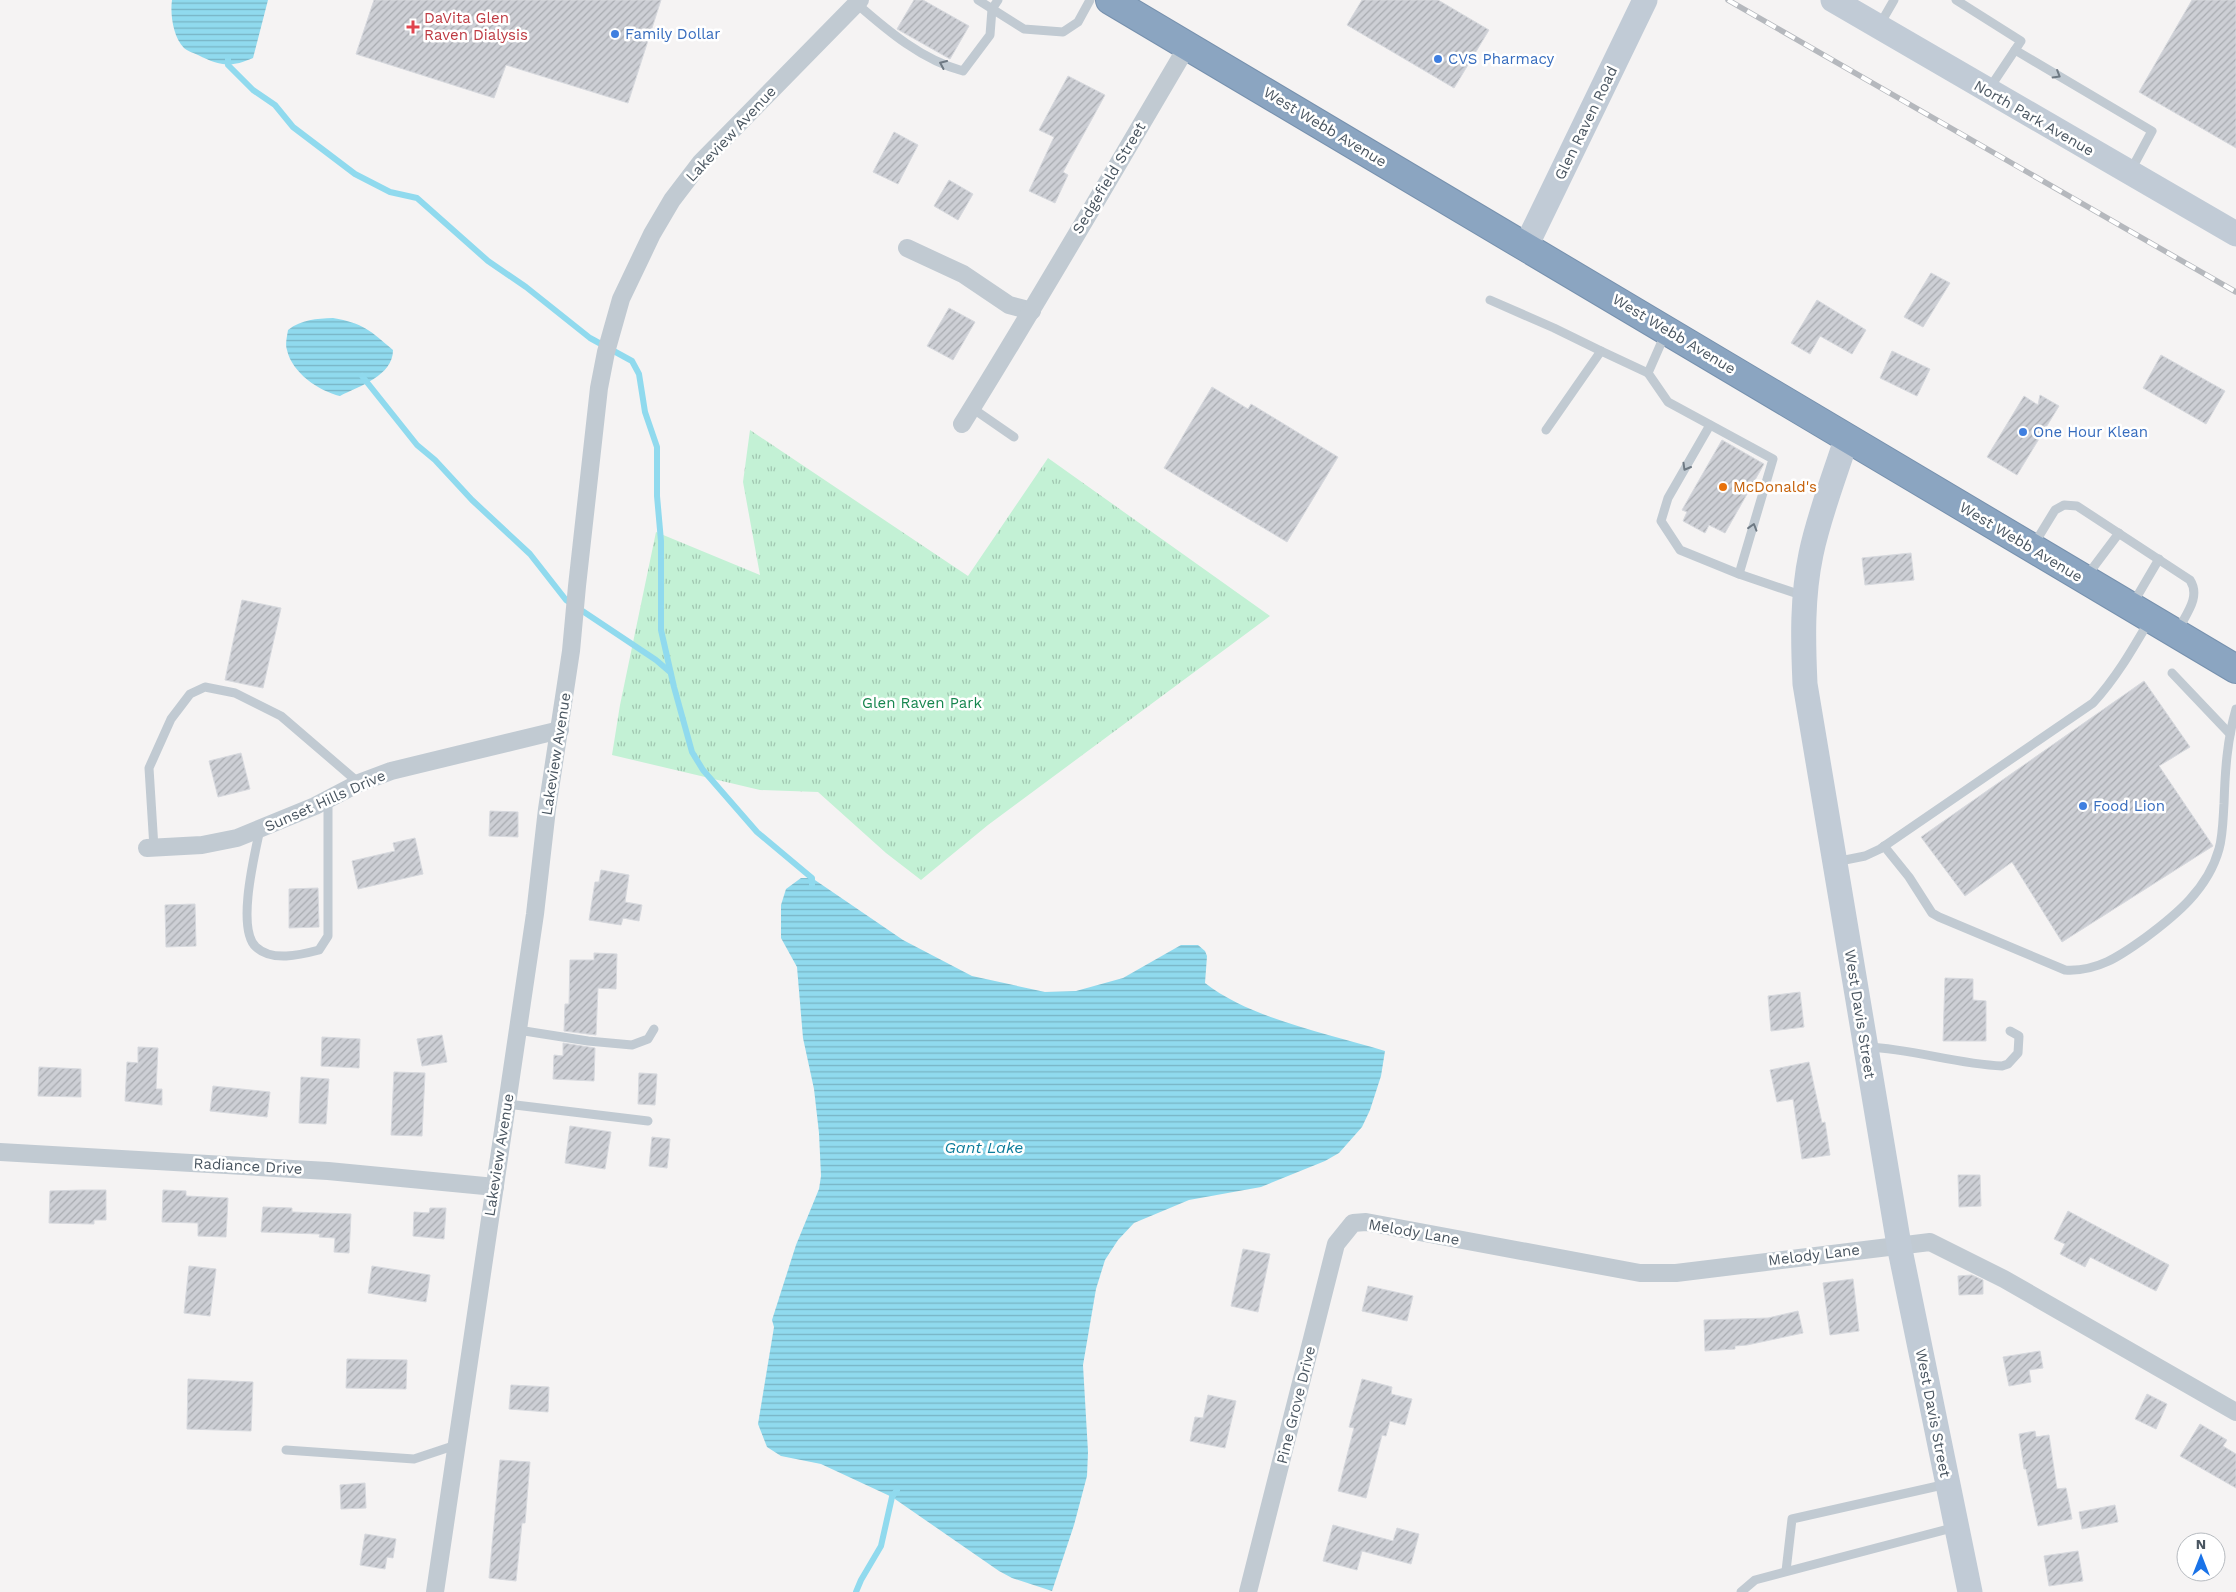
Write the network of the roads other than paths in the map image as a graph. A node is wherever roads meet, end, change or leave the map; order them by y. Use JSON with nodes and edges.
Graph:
{"nodes":[{"id":1,"x":978,"y":0,"type":"edge"},
{"id":2,"x":998,"y":0,"type":"edge"},
{"id":3,"x":1090,"y":0,"type":"edge"},
{"id":4,"x":1110,"y":0,"type":"edge"},
{"id":5,"x":1645,"y":0,"type":"edge"},
{"id":6,"x":1833,"y":0,"type":"edge"},
{"id":7,"x":1894,"y":0,"type":"edge"},
{"id":8,"x":1956,"y":0,"type":"edge"},
{"id":9,"x":859,"y":2,"type":"edge"},
{"id":10,"x":992,"y":9,"type":"junction"},
{"id":11,"x":1879,"y":26,"type":"junction"},
{"id":12,"x":1188,"y":45,"type":"junction"},
{"id":13,"x":2015,"y":50,"type":"junction"},
{"id":14,"x":1988,"y":91,"type":"junction"},
{"id":15,"x":2129,"y":173,"type":"junction"},
{"id":16,"x":2236,"y":234,"type":"edge"},
{"id":17,"x":1526,"y":246,"type":"junction"},
{"id":18,"x":907,"y":248,"type":"dead end"},
{"id":19,"x":1490,"y":300,"type":"dead end"},
{"id":20,"x":1032,"y":311,"type":"junction"},
{"id":21,"x":1667,"y":330,"type":"junction"},
{"id":22,"x":1601,"y":351,"type":"junction"},
{"id":23,"x":1648,"y":373,"type":"junction"},
{"id":24,"x":972,"y":408,"type":"junction"},
{"id":25,"x":962,"y":424,"type":"dead end"},
{"id":26,"x":1710,"y":425,"type":"junction"},
{"id":27,"x":1546,"y":430,"type":"dead end"},
{"id":28,"x":1014,"y":437,"type":"dead end"},
{"id":29,"x":1847,"y":437,"type":"junction"},
{"id":30,"x":2119,"y":533,"type":"junction"},
{"id":31,"x":2031,"y":549,"type":"junction"},
{"id":32,"x":2159,"y":559,"type":"junction"},
{"id":33,"x":1739,"y":574,"type":"junction"},
{"id":34,"x":2084,"y":580,"type":"junction"},
{"id":35,"x":1805,"y":596,"type":"junction"},
{"id":36,"x":2140,"y":613,"type":"junction"},
{"id":37,"x":2176,"y":634,"type":"junction"},
{"id":38,"x":2236,"y":669,"type":"edge"},
{"id":39,"x":2172,"y":673,"type":"dead end"},
{"id":40,"x":2236,"y":709,"type":"edge"},
{"id":41,"x":560,"y":730,"type":"junction"},
{"id":42,"x":2230,"y":734,"type":"junction"},
{"id":43,"x":359,"y":783,"type":"junction"},
{"id":44,"x":328,"y":799,"type":"junction"},
{"id":45,"x":260,"y":829,"type":"junction"},
{"id":46,"x":1884,"y":846,"type":"junction"},
{"id":47,"x":150,"y":848,"type":"joint"},
{"id":48,"x":1834,"y":862,"type":"junction"},
{"id":49,"x":654,"y":1029,"type":"dead end"},
{"id":50,"x":518,"y":1030,"type":"junction"},
{"id":51,"x":2010,"y":1031,"type":"dead end"},
{"id":52,"x":1866,"y":1047,"type":"junction"},
{"id":53,"x":507,"y":1104,"type":"junction"},
{"id":54,"x":648,"y":1121,"type":"dead end"},
{"id":55,"x":0,"y":1152,"type":"edge"},
{"id":56,"x":495,"y":1187,"type":"junction"},
{"id":57,"x":1353,"y":1223,"type":"joint"},
{"id":58,"x":1899,"y":1245,"type":"junction"},
{"id":59,"x":2236,"y":1412,"type":"edge"},
{"id":60,"x":456,"y":1445,"type":"junction"},
{"id":61,"x":286,"y":1450,"type":"dead end"},
{"id":62,"x":1947,"y":1484,"type":"junction"},
{"id":63,"x":1956,"y":1527,"type":"junction"},
{"id":64,"x":1786,"y":1571,"type":"junction"},
{"id":65,"x":435,"y":1592,"type":"edge"},
{"id":66,"x":1248,"y":1592,"type":"edge"},
{"id":67,"x":1741,"y":1592,"type":"edge"},
{"id":68,"x":1970,"y":1592,"type":"edge"}],
"edges":[{"from":1,"to":10,"type":"lane"},
{"from":2,"to":10,"type":"lane"},
{"from":3,"to":10,"type":"lane"},
{"from":4,"to":12,"type":"highway","name":"West Webb Avenue"},
{"from":5,"to":17,"type":"street","name":"Glen Raven Road"},
{"from":6,"to":11,"type":"street","name":"North Park Avenue"},
{"from":7,"to":11,"type":"lane"},
{"from":8,"to":13,"type":"lane"},
{"from":10,"to":9,"type":"lane","one_way":true},
{"from":9,"to":41,"type":"street","name":"Lakeview Avenue"},
{"from":11,"to":14,"type":"street","name":"North Park Avenue"},
{"from":12,"to":17,"type":"highway","name":"West Webb Avenue"},
{"from":12,"to":20,"type":"street","name":"Sedgefield Street"},
{"from":13,"to":14,"type":"lane"},
{"from":13,"to":15,"type":"lane","one_way":true},
{"from":14,"to":15,"type":"street","name":"North Park Avenue"},
{"from":15,"to":16,"type":"street","name":"North Park Avenue"},
{"from":17,"to":21,"type":"highway","name":"West Webb Avenue"},
{"from":18,"to":20,"type":"street"},
{"from":19,"to":22,"type":"lane"},
{"from":20,"to":24,"type":"street","name":"Sedgefield Street"},
{"from":21,"to":23,"type":"lane"},
{"from":21,"to":29,"type":"highway","name":"West Webb Avenue"},
{"from":22,"to":23,"type":"lane"},
{"from":22,"to":27,"type":"lane"},
{"from":23,"to":26,"type":"lane"},
{"from":24,"to":25,"type":"street","name":"Sedgefield Street"},
{"from":24,"to":28,"type":"lane"},
{"from":33,"to":26,"type":"lane","one_way":true},
{"from":26,"to":33,"type":"lane","one_way":true},
{"from":29,"to":31,"type":"highway","name":"West Webb Avenue"},
{"from":29,"to":35,"type":"street","name":"West Davis Street"},
{"from":30,"to":31,"type":"lane"},
{"from":30,"to":32,"type":"lane"},
{"from":30,"to":34,"type":"lane"},
{"from":31,"to":34,"type":"highway","name":"West Webb Avenue"},
{"from":32,"to":36,"type":"lane"},
{"from":32,"to":37,"type":"lane"},
{"from":33,"to":35,"type":"lane"},
{"from":34,"to":36,"type":"highway","name":"West Webb Avenue"},
{"from":35,"to":48,"type":"street","name":"West Davis Street"},
{"from":36,"to":37,"type":"highway","name":"West Webb Avenue"},
{"from":36,"to":46,"type":"lane"},
{"from":37,"to":38,"type":"highway","name":"West Webb Avenue"},
{"from":39,"to":42,"type":"lane"},
{"from":40,"to":42,"type":"lane"},
{"from":41,"to":43,"type":"street","name":"Sunset Hills Drive"},
{"from":41,"to":50,"type":"street","name":"Lakeview Avenue"},
{"from":42,"to":46,"type":"lane"},
{"from":43,"to":44,"type":"street","name":"Sunset Hills Drive"},
{"from":43,"to":47,"type":"lane"},
{"from":44,"to":45,"type":"street","name":"Sunset Hills Drive"},
{"from":44,"to":45,"type":"lane"},
{"from":45,"to":47,"type":"street","name":"Sunset Hills Drive"},
{"from":46,"to":48,"type":"lane"},
{"from":48,"to":52,"type":"street","name":"West Davis Street"},
{"from":49,"to":50,"type":"lane"},
{"from":50,"to":53,"type":"street","name":"Lakeview Avenue"},
{"from":51,"to":52,"type":"lane"},
{"from":52,"to":58,"type":"street","name":"West Davis Street"},
{"from":53,"to":54,"type":"lane"},
{"from":53,"to":56,"type":"street","name":"Lakeview Avenue"},
{"from":55,"to":56,"type":"street","name":"Radiance Drive"},
{"from":56,"to":60,"type":"street","name":"Lakeview Avenue"},
{"from":57,"to":58,"type":"street","name":"Melody Lane"},
{"from":57,"to":66,"type":"street","name":"Pine Grove Drive"},
{"from":58,"to":59,"type":"street","name":"Melody Lane"},
{"from":58,"to":62,"type":"street","name":"West Davis Street"},
{"from":60,"to":61,"type":"lane"},
{"from":60,"to":65,"type":"street","name":"Lakeview Avenue"},
{"from":62,"to":63,"type":"street","name":"West Davis Street"},
{"from":62,"to":64,"type":"lane"},
{"from":63,"to":64,"type":"lane"},
{"from":63,"to":68,"type":"street","name":"West Davis Street"},
{"from":64,"to":67,"type":"lane"}]}
